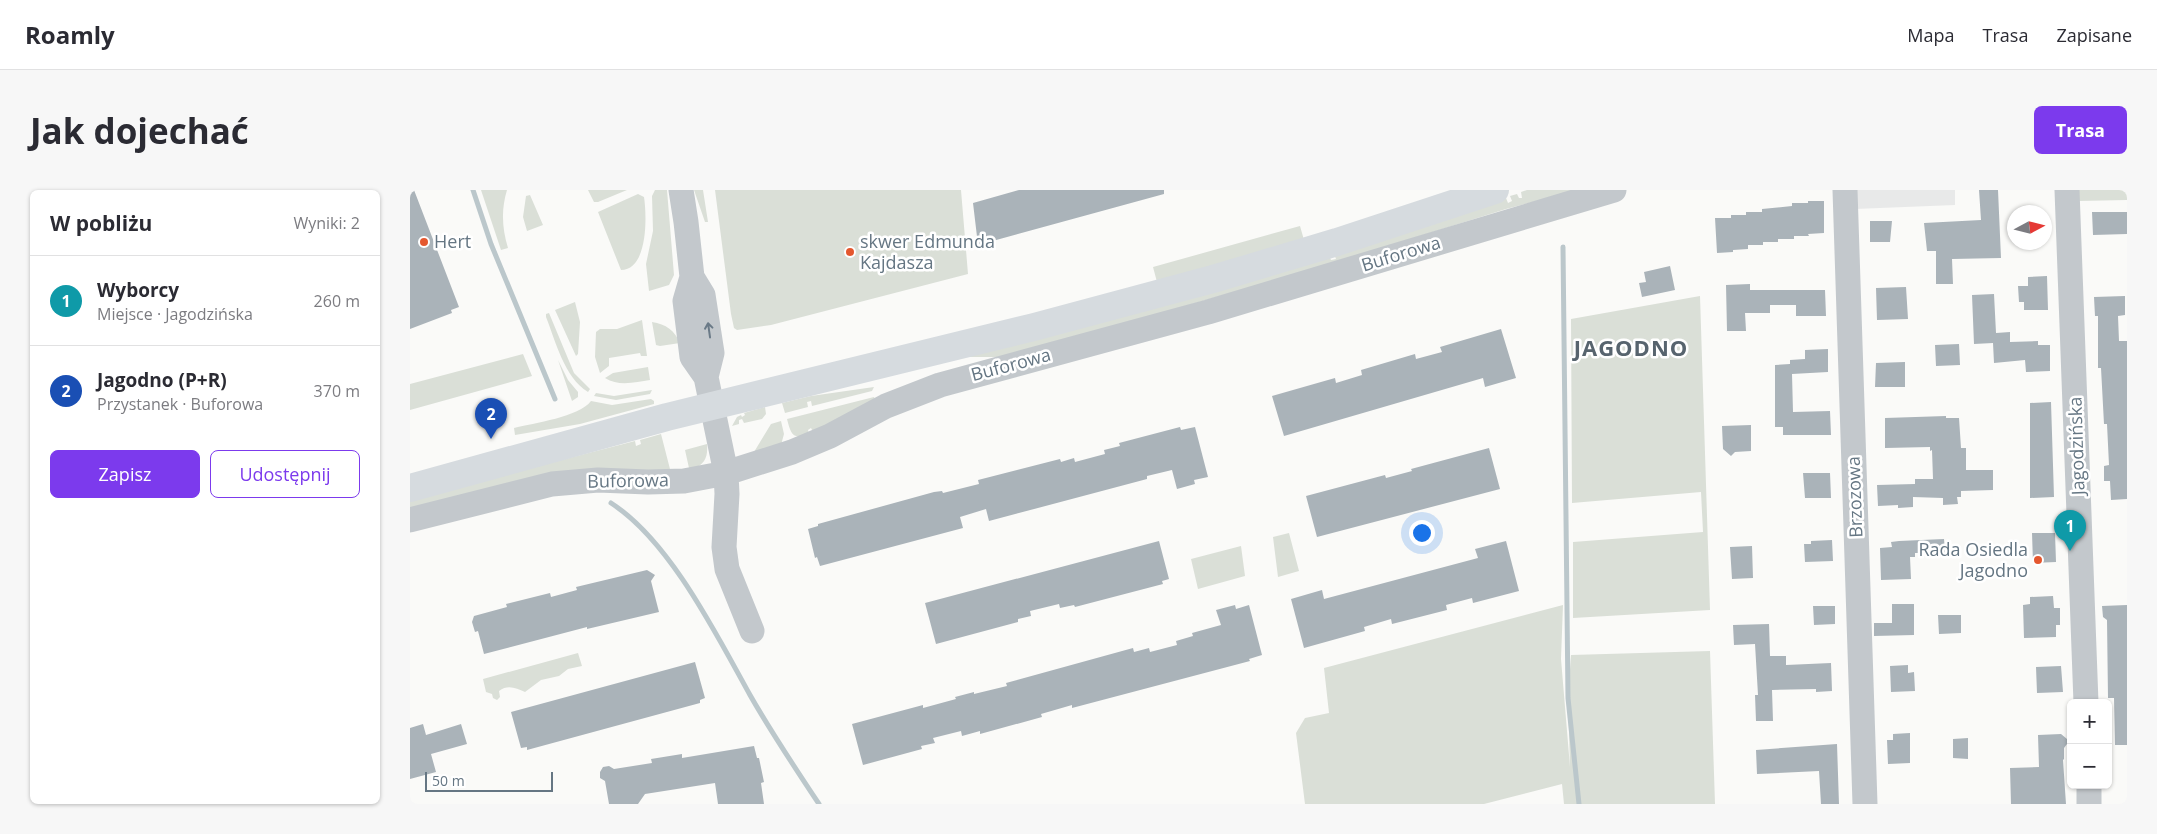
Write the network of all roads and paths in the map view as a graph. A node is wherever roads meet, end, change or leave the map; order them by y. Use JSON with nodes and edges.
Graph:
{"nodes":[{"id":1,"x":681,"y":190,"type":"edge"},
{"id":2,"x":1496,"y":190,"type":"edge"},
{"id":3,"x":1614,"y":190,"type":"edge"},
{"id":4,"x":1845,"y":190,"type":"edge"},
{"id":5,"x":2067,"y":190,"type":"edge"},
{"id":6,"x":711,"y":406,"type":"junction"},
{"id":7,"x":726,"y":472,"type":"junction"},
{"id":8,"x":410,"y":488,"type":"edge"},
{"id":9,"x":410,"y":520,"type":"edge"},
{"id":10,"x":752,"y":631,"type":"dead end"},
{"id":11,"x":2086,"y":699,"type":"edge"},
{"id":12,"x":2089,"y":789,"type":"edge"},
{"id":13,"x":1865,"y":804,"type":"edge"},
{"id":14,"x":2089,"y":804,"type":"edge"}],
"edges":[{"from":1,"to":6,"type":"street"},
{"from":2,"to":6,"type":"main road","name":"Buforowa"},
{"from":3,"to":7,"type":"street","name":"Buforowa"},
{"from":4,"to":13,"type":"street","name":"Brzozowa"},
{"from":5,"to":11,"type":"street","name":"Jagodzińska"},
{"from":6,"to":7,"type":"street"},
{"from":6,"to":8,"type":"main road","name":"Buforowa"},
{"from":7,"to":9,"type":"street","name":"Buforowa"},
{"from":7,"to":10,"type":"street"},
{"from":12,"to":14,"type":"street"}]}
